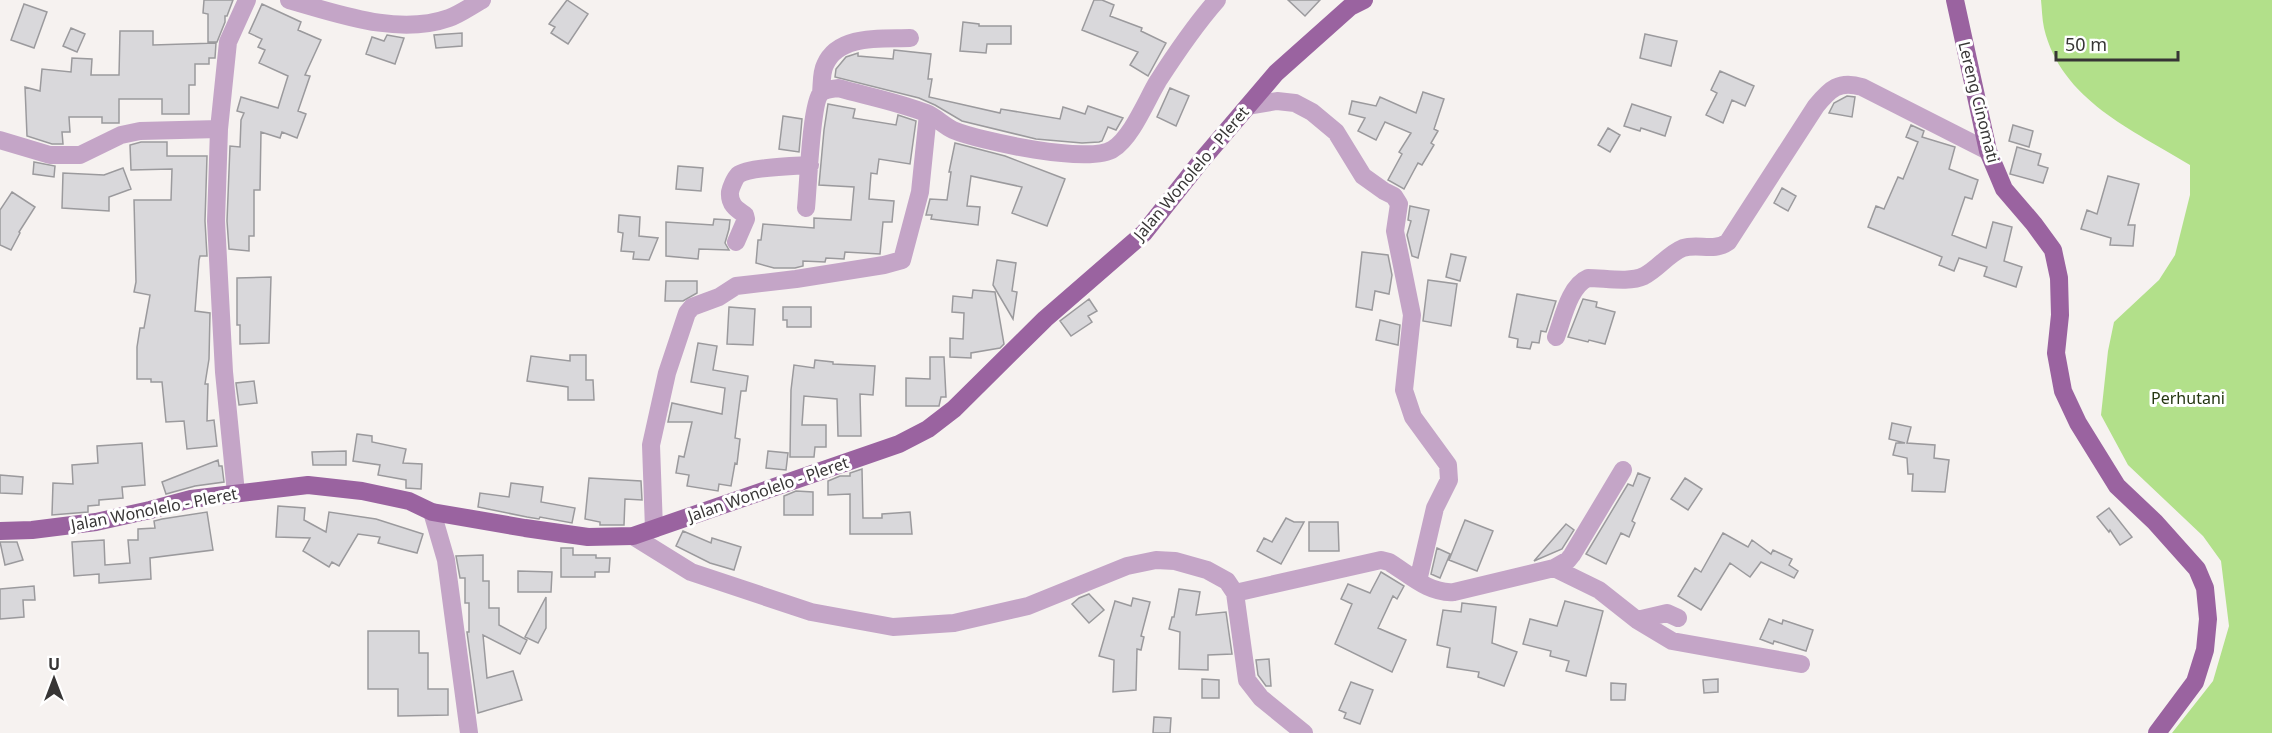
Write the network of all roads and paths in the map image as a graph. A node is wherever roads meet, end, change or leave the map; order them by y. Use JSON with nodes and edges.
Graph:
{"nodes":[{"id":1,"x":247,"y":0,"type":"edge"},
{"id":2,"x":289,"y":0,"type":"edge"},
{"id":3,"x":482,"y":0,"type":"edge"},
{"id":4,"x":1217,"y":0,"type":"edge"},
{"id":5,"x":1364,"y":0,"type":"edge"},
{"id":6,"x":1955,"y":0,"type":"edge"},
{"id":7,"x":910,"y":38,"type":"dead end"},
{"id":8,"x":821,"y":93,"type":"junction"},
{"id":9,"x":1248,"y":106,"type":"junction"},
{"id":10,"x":928,"y":114,"type":"junction"},
{"id":11,"x":219,"y":129,"type":"junction"},
{"id":12,"x":0,"y":140,"type":"edge"},
{"id":13,"x":1988,"y":151,"type":"junction"},
{"id":14,"x":810,"y":165,"type":"junction"},
{"id":15,"x":806,"y":208,"type":"dead end"},
{"id":16,"x":736,"y":242,"type":"dead end"},
{"id":17,"x":1556,"y":337,"type":"dead end"},
{"id":18,"x":1623,"y":470,"type":"dead end"},
{"id":19,"x":236,"y":493,"type":"junction"},
{"id":20,"x":432,"y":512,"type":"junction"},
{"id":21,"x":654,"y":529,"type":"junction"},
{"id":22,"x":0,"y":531,"type":"edge"},
{"id":23,"x":633,"y":536,"type":"junction"},
{"id":24,"x":1554,"y":568,"type":"junction"},
{"id":25,"x":1418,"y":581,"type":"junction"},
{"id":26,"x":1236,"y":593,"type":"junction"},
{"id":27,"x":1678,"y":618,"type":"dead end"},
{"id":28,"x":1637,"y":620,"type":"junction"},
{"id":29,"x":1801,"y":664,"type":"dead end"},
{"id":30,"x":469,"y":733,"type":"edge"},
{"id":31,"x":1304,"y":733,"type":"edge"},
{"id":32,"x":2157,"y":733,"type":"edge"}],
"edges":[{"from":1,"to":11,"type":"street"},
{"from":2,"to":3,"type":"street"},
{"from":4,"to":10,"type":"street"},
{"from":5,"to":9,"type":"main road","name":"Jalan Wonolelo - Pleret"},
{"from":6,"to":13,"type":"main road","name":"Lereng Cinomati"},
{"from":7,"to":8,"type":"street"},
{"from":8,"to":10,"type":"street"},
{"from":8,"to":14,"type":"street"},
{"from":9,"to":21,"type":"main road","name":"Jalan Wonolelo - Pleret"},
{"from":9,"to":25,"type":"street"},
{"from":10,"to":21,"type":"street"},
{"from":11,"to":12,"type":"street"},
{"from":11,"to":19,"type":"street"},
{"from":13,"to":17,"type":"street"},
{"from":13,"to":32,"type":"main road","name":"Lereng Cinomati"},
{"from":14,"to":15,"type":"street"},
{"from":14,"to":16,"type":"street"},
{"from":18,"to":24,"type":"street"},
{"from":19,"to":20,"type":"main road","name":"Jalan Wonolelo - Pleret"},
{"from":19,"to":22,"type":"main road","name":"Jalan Wonolelo - Pleret"},
{"from":20,"to":23,"type":"main road","name":"Jalan Wonolelo - Pleret"},
{"from":20,"to":30,"type":"street"},
{"from":21,"to":23,"type":"main road","name":"Jalan Wonolelo - Pleret"},
{"from":23,"to":26,"type":"street"},
{"from":24,"to":25,"type":"street"},
{"from":24,"to":28,"type":"street"},
{"from":25,"to":26,"type":"street"},
{"from":26,"to":31,"type":"street"},
{"from":27,"to":28,"type":"street"},
{"from":28,"to":29,"type":"street"}]}
